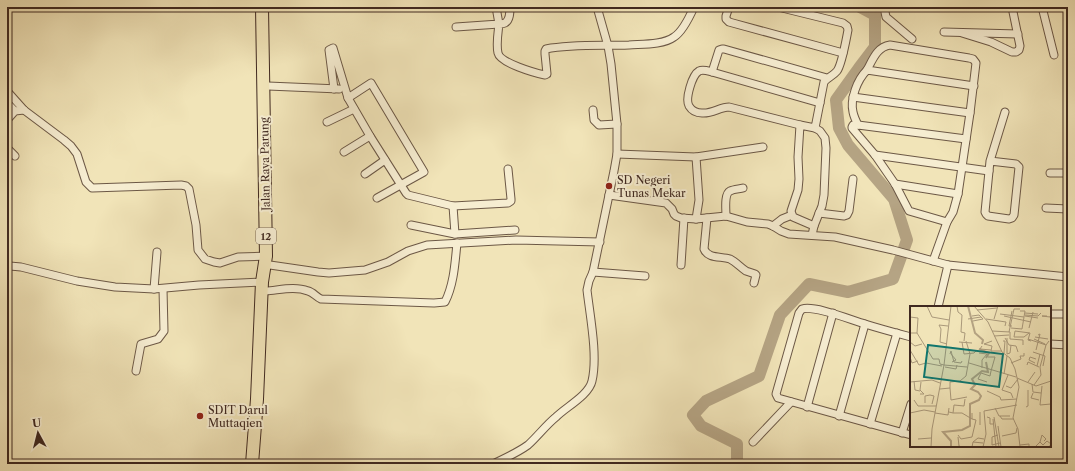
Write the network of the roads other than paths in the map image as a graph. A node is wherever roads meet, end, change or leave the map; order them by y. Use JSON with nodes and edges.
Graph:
{"nodes":[{"id":1,"x":262,"y":7,"type":"edge"},
{"id":2,"x":266,"y":7,"type":"edge"},
{"id":3,"x":496,"y":7,"type":"edge"},
{"id":4,"x":510,"y":7,"type":"edge"},
{"id":5,"x":597,"y":7,"type":"edge"},
{"id":6,"x":694,"y":7,"type":"edge"},
{"id":7,"x":730,"y":7,"type":"edge"},
{"id":8,"x":778,"y":7,"type":"edge"},
{"id":9,"x":884,"y":7,"type":"edge"},
{"id":10,"x":1012,"y":7,"type":"edge"},
{"id":11,"x":1042,"y":7,"type":"edge"},
{"id":12,"x":499,"y":24,"type":"junction"},
{"id":13,"x":456,"y":27,"type":"dead end"},
{"id":14,"x":944,"y":32,"type":"dead end"},
{"id":15,"x":962,"y":33,"type":"junction"},
{"id":16,"x":1018,"y":34,"type":"junction"},
{"id":17,"x":912,"y":40,"type":"dead end"},
{"id":18,"x":608,"y":46,"type":"junction"},
{"id":19,"x":843,"y":53,"type":"junction"},
{"id":20,"x":1054,"y":55,"type":"dead end"},
{"id":21,"x":867,"y":70,"type":"junction"},
{"id":22,"x":712,"y":72,"type":"junction"},
{"id":23,"x":827,"y":78,"type":"junction"},
{"id":24,"x":268,"y":86,"type":"junction"},
{"id":25,"x":974,"y":86,"type":"junction"},
{"id":26,"x":334,"y":89,"type":"junction"},
{"id":27,"x":345,"y":89,"type":"junction"},
{"id":28,"x":7,"y":91,"type":"edge"},
{"id":29,"x":853,"y":97,"type":"junction"},
{"id":30,"x":348,"y":98,"type":"junction"},
{"id":31,"x":7,"y":103,"type":"edge"},
{"id":32,"x":820,"y":103,"type":"junction"},
{"id":33,"x":354,"y":109,"type":"junction"},
{"id":34,"x":24,"y":110,"type":"junction"},
{"id":35,"x":593,"y":110,"type":"dead end"},
{"id":36,"x":15,"y":111,"type":"junction"},
{"id":37,"x":1005,"y":112,"type":"dead end"},
{"id":38,"x":970,"y":113,"type":"junction"},
{"id":39,"x":7,"y":120,"type":"edge"},
{"id":40,"x":327,"y":122,"type":"dead end"},
{"id":41,"x":617,"y":124,"type":"junction"},
{"id":42,"x":858,"y":125,"type":"junction"},
{"id":43,"x":800,"y":126,"type":"junction"},
{"id":44,"x":815,"y":128,"type":"junction"},
{"id":45,"x":370,"y":136,"type":"junction"},
{"id":46,"x":966,"y":139,"type":"junction"},
{"id":47,"x":7,"y":148,"type":"edge"},
{"id":48,"x":763,"y":148,"type":"dead end"},
{"id":49,"x":344,"y":152,"type":"dead end"},
{"id":50,"x":616,"y":154,"type":"junction"},
{"id":51,"x":875,"y":155,"type":"junction"},
{"id":52,"x":15,"y":156,"type":"dead end"},
{"id":53,"x":696,"y":157,"type":"junction"},
{"id":54,"x":385,"y":160,"type":"junction"},
{"id":55,"x":990,"y":161,"type":"junction"},
{"id":56,"x":962,"y":167,"type":"junction"},
{"id":57,"x":508,"y":169,"type":"dead end"},
{"id":58,"x":989,"y":170,"type":"junction"},
{"id":59,"x":1050,"y":173,"type":"dead end"},
{"id":60,"x":1068,"y":173,"type":"edge"},
{"id":61,"x":365,"y":174,"type":"dead end"},
{"id":62,"x":852,"y":179,"type":"dead end"},
{"id":63,"x":895,"y":184,"type":"junction"},
{"id":64,"x":402,"y":185,"type":"junction"},
{"id":65,"x":744,"y":188,"type":"dead end"},
{"id":66,"x":958,"y":194,"type":"junction"},
{"id":67,"x":609,"y":195,"type":"junction"},
{"id":68,"x":377,"y":198,"type":"dead end"},
{"id":69,"x":453,"y":206,"type":"junction"},
{"id":70,"x":1046,"y":208,"type":"dead end"},
{"id":71,"x":1068,"y":209,"type":"edge"},
{"id":72,"x":819,"y":213,"type":"junction"},
{"id":73,"x":792,"y":215,"type":"junction"},
{"id":74,"x":726,"y":216,"type":"junction"},
{"id":75,"x":684,"y":218,"type":"junction"},
{"id":76,"x":707,"y":218,"type":"junction"},
{"id":77,"x":696,"y":219,"type":"junction"},
{"id":78,"x":947,"y":222,"type":"junction"},
{"id":79,"x":411,"y":225,"type":"dead end"},
{"id":80,"x":773,"y":226,"type":"junction"},
{"id":81,"x":814,"y":226,"type":"junction"},
{"id":82,"x":515,"y":230,"type":"dead end"},
{"id":83,"x":455,"y":234,"type":"junction"},
{"id":84,"x":812,"y":235,"type":"junction"},
{"id":85,"x":600,"y":242,"type":"junction"},
{"id":86,"x":457,"y":243,"type":"junction"},
{"id":87,"x":157,"y":252,"type":"dead end"},
{"id":88,"x":269,"y":259,"type":"junction"},
{"id":89,"x":934,"y":261,"type":"junction"},
{"id":90,"x":681,"y":265,"type":"dead end"},
{"id":91,"x":948,"y":265,"type":"junction"},
{"id":92,"x":7,"y":267,"type":"edge"},
{"id":93,"x":594,"y":272,"type":"junction"},
{"id":94,"x":645,"y":276,"type":"dead end"},
{"id":95,"x":1068,"y":277,"type":"edge"},
{"id":96,"x":754,"y":283,"type":"dead end"},
{"id":97,"x":264,"y":286,"type":"junction"},
{"id":98,"x":154,"y":289,"type":"junction"},
{"id":99,"x":164,"y":289,"type":"junction"},
{"id":100,"x":938,"y":306,"type":"edge"},
{"id":101,"x":833,"y":314,"type":"junction"},
{"id":102,"x":1051,"y":314,"type":"edge"},
{"id":103,"x":1068,"y":314,"type":"edge"},
{"id":104,"x":865,"y":324,"type":"junction"},
{"id":105,"x":897,"y":333,"type":"junction"},
{"id":106,"x":910,"y":336,"type":"edge"},
{"id":107,"x":1051,"y":344,"type":"edge"},
{"id":108,"x":1068,"y":345,"type":"edge"},
{"id":109,"x":136,"y":371,"type":"dead end"},
{"id":110,"x":791,"y":402,"type":"junction"},
{"id":111,"x":808,"y":407,"type":"junction"},
{"id":112,"x":910,"y":407,"type":"edge"},
{"id":113,"x":839,"y":416,"type":"junction"},
{"id":114,"x":870,"y":424,"type":"junction"},
{"id":115,"x":902,"y":433,"type":"junction"},
{"id":116,"x":910,"y":435,"type":"edge"},
{"id":117,"x":753,"y":442,"type":"dead end"},
{"id":118,"x":252,"y":464,"type":"edge"},
{"id":119,"x":259,"y":464,"type":"edge"},
{"id":120,"x":493,"y":464,"type":"edge"}],
"edges":[{"from":1,"to":88,"type":"highway","name":"Jalan Raya Parung","number":"12"},
{"from":2,"to":24,"type":"highway","name":"Jalan Raya Parung","number":"12"},
{"from":3,"to":12,"type":"street"},
{"from":4,"to":12,"type":"street"},
{"from":5,"to":18,"type":"street"},
{"from":6,"to":18,"type":"street"},
{"from":7,"to":19,"type":"street"},
{"from":8,"to":19,"type":"street"},
{"from":9,"to":17,"type":"street"},
{"from":10,"to":16,"type":"street"},
{"from":11,"to":20,"type":"street"},
{"from":12,"to":13,"type":"street"},
{"from":12,"to":18,"type":"street"},
{"from":14,"to":15,"type":"street"},
{"from":15,"to":16,"type":"street"},
{"from":15,"to":16,"type":"street"},
{"from":18,"to":41,"type":"street"},
{"from":19,"to":23,"type":"street"},
{"from":21,"to":25,"type":"street"},
{"from":21,"to":25,"type":"street"},
{"from":21,"to":29,"type":"street"},
{"from":22,"to":23,"type":"street"},
{"from":22,"to":32,"type":"street"},
{"from":22,"to":43,"type":"street"},
{"from":23,"to":32,"type":"street"},
{"from":24,"to":26,"type":"street"},
{"from":24,"to":88,"type":"highway","name":"Jalan Raya Parung","number":"12"},
{"from":25,"to":38,"type":"street"},
{"from":26,"to":27,"type":"street"},
{"from":26,"to":27,"type":"street"},
{"from":27,"to":30,"type":"street"},
{"from":28,"to":34,"type":"street"},
{"from":29,"to":38,"type":"street"},
{"from":29,"to":42,"type":"street"},
{"from":30,"to":33,"type":"street"},
{"from":30,"to":64,"type":"street"},
{"from":31,"to":36,"type":"street"},
{"from":32,"to":44,"type":"street"},
{"from":33,"to":40,"type":"street"},
{"from":33,"to":45,"type":"street"},
{"from":34,"to":36,"type":"street"},
{"from":34,"to":88,"type":"street"},
{"from":35,"to":41,"type":"street"},
{"from":36,"to":39,"type":"street"},
{"from":37,"to":55,"type":"street"},
{"from":38,"to":46,"type":"street"},
{"from":41,"to":50,"type":"street"},
{"from":42,"to":46,"type":"street"},
{"from":42,"to":51,"type":"street"},
{"from":43,"to":44,"type":"street"},
{"from":43,"to":73,"type":"street"},
{"from":44,"to":72,"type":"street"},
{"from":45,"to":49,"type":"street"},
{"from":45,"to":54,"type":"street"},
{"from":46,"to":56,"type":"street"},
{"from":47,"to":52,"type":"street"},
{"from":48,"to":53,"type":"street"},
{"from":50,"to":53,"type":"street"},
{"from":50,"to":67,"type":"street"},
{"from":51,"to":56,"type":"street"},
{"from":51,"to":63,"type":"street"},
{"from":53,"to":77,"type":"street"},
{"from":54,"to":61,"type":"street"},
{"from":54,"to":64,"type":"street"},
{"from":55,"to":58,"type":"street"},
{"from":55,"to":58,"type":"street"},
{"from":56,"to":58,"type":"street"},
{"from":56,"to":66,"type":"street"},
{"from":57,"to":69,"type":"street"},
{"from":59,"to":60,"type":"street"},
{"from":62,"to":72,"type":"street"},
{"from":63,"to":66,"type":"street"},
{"from":63,"to":78,"type":"street"},
{"from":64,"to":68,"type":"street"},
{"from":64,"to":69,"type":"street"},
{"from":65,"to":74,"type":"street"},
{"from":66,"to":78,"type":"street"},
{"from":67,"to":75,"type":"street"},
{"from":67,"to":85,"type":"street"},
{"from":69,"to":83,"type":"street"},
{"from":70,"to":71,"type":"street"},
{"from":72,"to":81,"type":"street"},
{"from":73,"to":80,"type":"street"},
{"from":73,"to":81,"type":"street"},
{"from":74,"to":76,"type":"street"},
{"from":74,"to":80,"type":"street"},
{"from":75,"to":77,"type":"street"},
{"from":75,"to":90,"type":"street"},
{"from":76,"to":77,"type":"street"},
{"from":76,"to":96,"type":"street"},
{"from":78,"to":89,"type":"street"},
{"from":79,"to":83,"type":"street"},
{"from":80,"to":84,"type":"street"},
{"from":81,"to":84,"type":"street"},
{"from":82,"to":83,"type":"street"},
{"from":84,"to":89,"type":"street"},
{"from":85,"to":86,"type":"street"},
{"from":85,"to":93,"type":"street"},
{"from":86,"to":88,"type":"street"},
{"from":86,"to":97,"type":"street"},
{"from":87,"to":98,"type":"street"},
{"from":88,"to":97,"type":"highway","name":"Jalan Raya Parung","number":"12"},
{"from":89,"to":91,"type":"street"},
{"from":91,"to":95,"type":"street"},
{"from":91,"to":100,"type":"street"},
{"from":92,"to":98,"type":"street"},
{"from":93,"to":94,"type":"street"},
{"from":93,"to":120,"type":"street"},
{"from":97,"to":99,"type":"street"},
{"from":97,"to":118,"type":"highway","name":"Jalan Raya Parung","number":"12"},
{"from":97,"to":119,"type":"highway","name":"Jalan Raya Parung","number":"12"},
{"from":98,"to":99,"type":"street"},
{"from":99,"to":109,"type":"street"},
{"from":101,"to":104,"type":"street"},
{"from":101,"to":110,"type":"street"},
{"from":101,"to":111,"type":"street"},
{"from":102,"to":103,"type":"street"},
{"from":104,"to":105,"type":"street"},
{"from":104,"to":113,"type":"street"},
{"from":105,"to":106,"type":"street"},
{"from":105,"to":114,"type":"street"},
{"from":107,"to":108,"type":"street"},
{"from":110,"to":111,"type":"street"},
{"from":110,"to":117,"type":"street"},
{"from":111,"to":113,"type":"street"},
{"from":112,"to":115,"type":"street"},
{"from":113,"to":114,"type":"street"},
{"from":114,"to":115,"type":"street"},
{"from":115,"to":116,"type":"street"}]}
